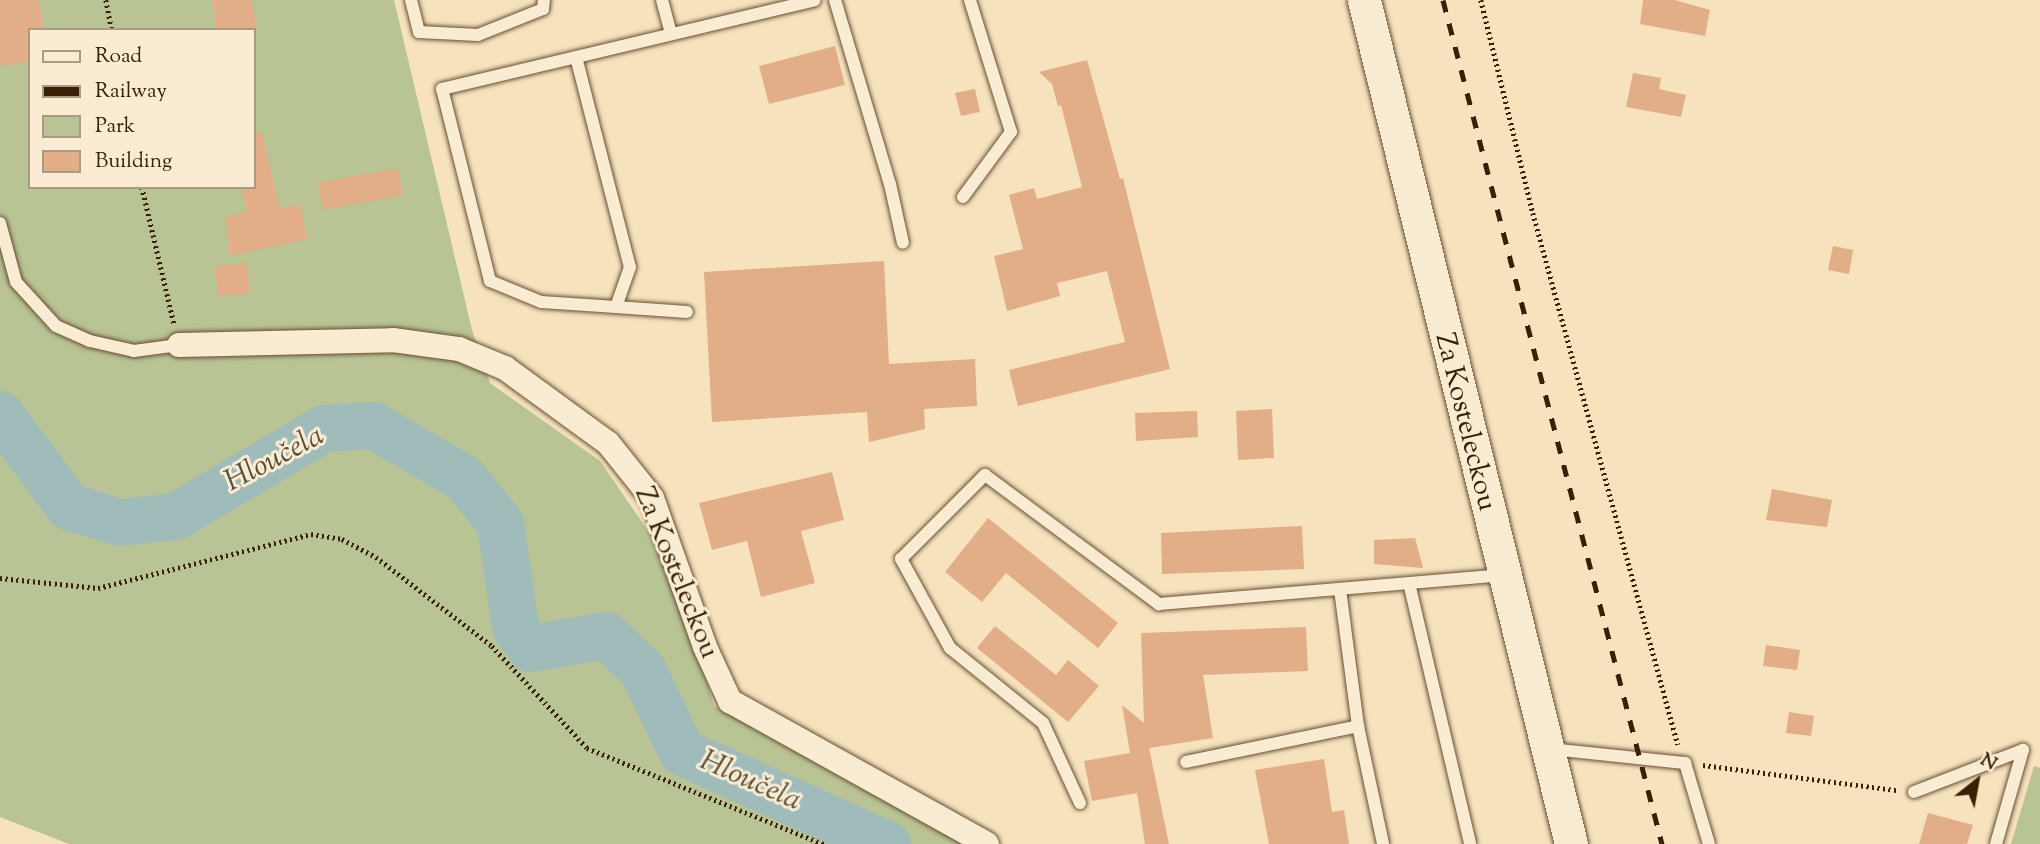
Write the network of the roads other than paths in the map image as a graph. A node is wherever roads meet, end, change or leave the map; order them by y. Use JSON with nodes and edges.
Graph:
{"nodes":[{"id":1,"x":411,"y":0,"type":"edge"},
{"id":2,"x":544,"y":0,"type":"edge"},
{"id":3,"x":662,"y":0,"type":"edge"},
{"id":4,"x":816,"y":0,"type":"edge"},
{"id":5,"x":835,"y":0,"type":"edge"},
{"id":6,"x":970,"y":0,"type":"edge"},
{"id":7,"x":1364,"y":0,"type":"edge"},
{"id":8,"x":671,"y":34,"type":"junction"},
{"id":9,"x":576,"y":57,"type":"junction"},
{"id":10,"x":963,"y":197,"type":"dead end"},
{"id":11,"x":0,"y":223,"type":"edge"},
{"id":12,"x":903,"y":243,"type":"dead end"},
{"id":13,"x":616,"y":307,"type":"junction"},
{"id":14,"x":687,"y":312,"type":"dead end"},
{"id":15,"x":179,"y":345,"type":"joint"},
{"id":16,"x":1502,"y":575,"type":"junction"},
{"id":17,"x":1409,"y":583,"type":"junction"},
{"id":18,"x":1340,"y":589,"type":"junction"},
{"id":19,"x":1358,"y":726,"type":"junction"},
{"id":20,"x":1544,"y":749,"type":"junction"},
{"id":21,"x":1186,"y":762,"type":"dead end"},
{"id":22,"x":1914,"y":792,"type":"road end"},
{"id":23,"x":1080,"y":803,"type":"dead end"},
{"id":24,"x":987,"y":844,"type":"edge"},
{"id":25,"x":1383,"y":844,"type":"edge"},
{"id":26,"x":1469,"y":844,"type":"edge"},
{"id":27,"x":1571,"y":844,"type":"edge"},
{"id":28,"x":1709,"y":844,"type":"edge"},
{"id":29,"x":1996,"y":844,"type":"edge"}],
"edges":[{"from":1,"to":2,"type":"lane"},
{"from":3,"to":8,"type":"lane"},
{"from":4,"to":8,"type":"lane"},
{"from":5,"to":12,"type":"lane"},
{"from":6,"to":10,"type":"lane"},
{"from":7,"to":16,"type":"street","name":"Za Kosteleckou"},
{"from":8,"to":9,"type":"lane"},
{"from":9,"to":13,"type":"lane"},
{"from":9,"to":13,"type":"lane"},
{"from":11,"to":15,"type":"lane"},
{"from":13,"to":14,"type":"lane"},
{"from":15,"to":24,"type":"street","name":"Za Kosteleckou"},
{"from":16,"to":17,"type":"lane"},
{"from":16,"to":20,"type":"street","name":"Za Kosteleckou"},
{"from":17,"to":18,"type":"lane"},
{"from":17,"to":26,"type":"lane"},
{"from":18,"to":19,"type":"lane"},
{"from":18,"to":23,"type":"lane"},
{"from":19,"to":21,"type":"lane"},
{"from":19,"to":25,"type":"lane"},
{"from":20,"to":27,"type":"street","name":"Za Kosteleckou"},
{"from":20,"to":28,"type":"lane"},
{"from":22,"to":29,"type":"lane"}]}
